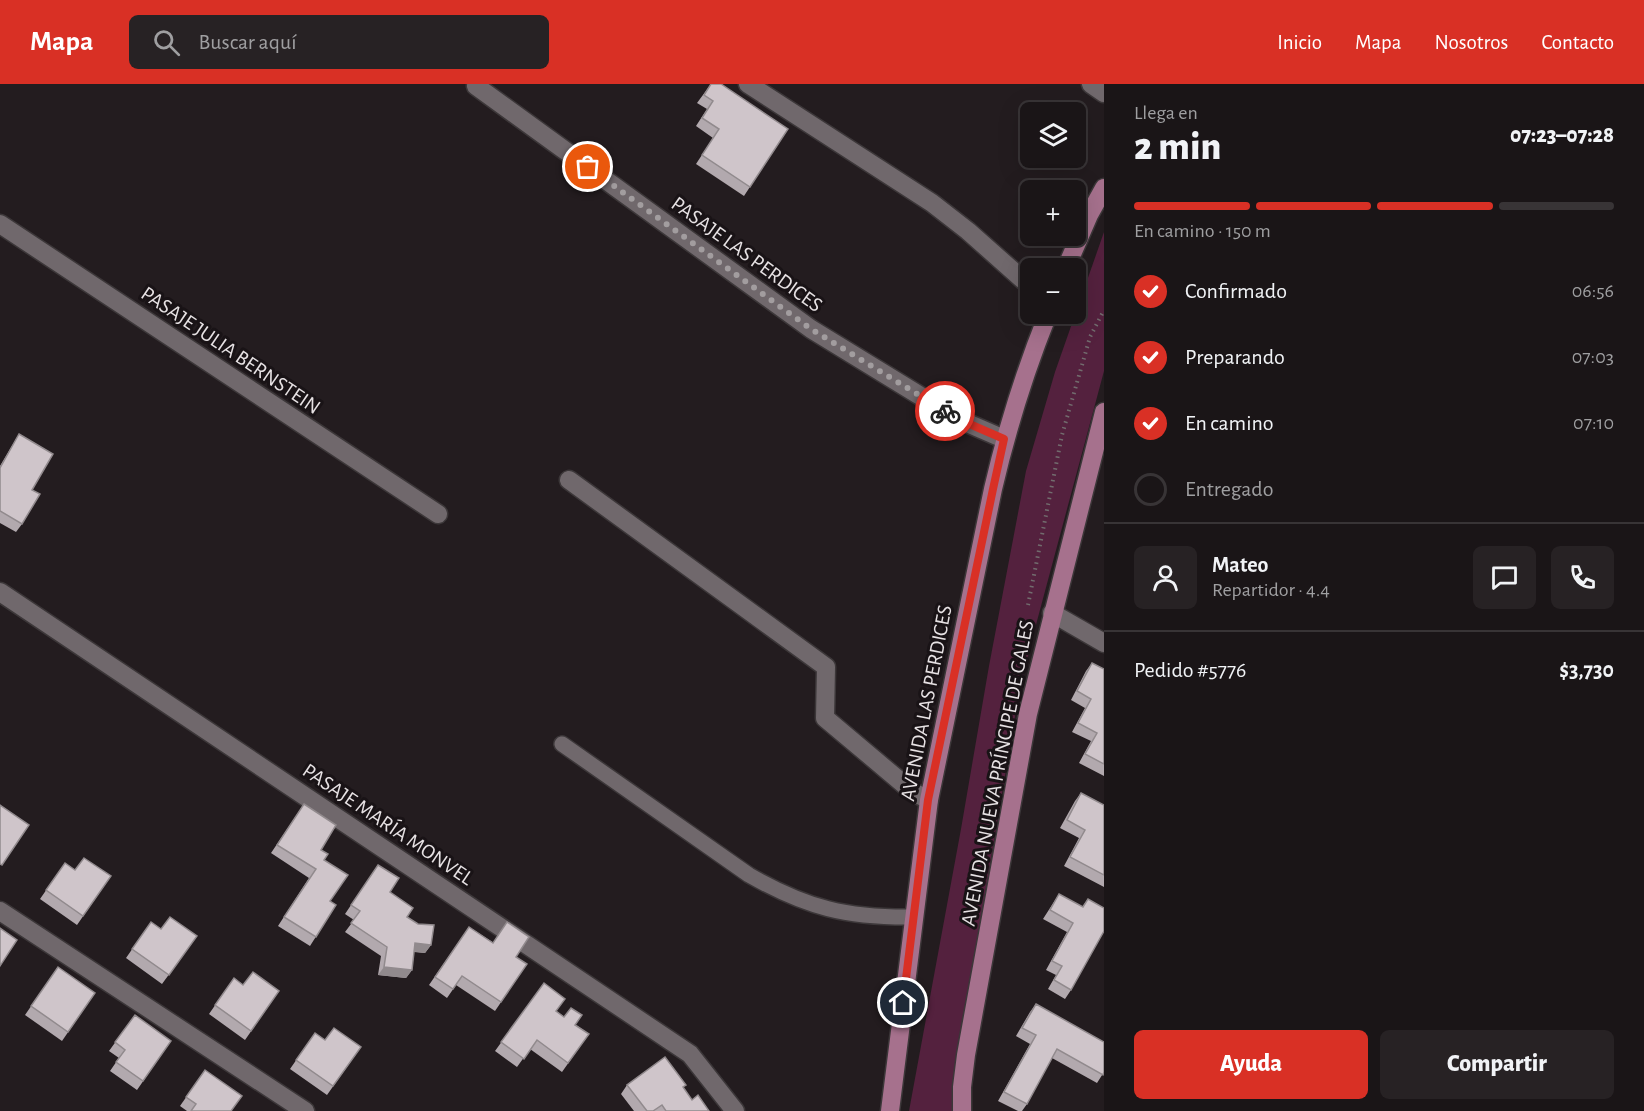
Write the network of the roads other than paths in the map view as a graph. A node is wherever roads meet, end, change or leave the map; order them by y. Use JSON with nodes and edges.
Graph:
{"nodes":[{"id":1,"x":748,"y":84,"type":"edge"},
{"id":2,"x":1091,"y":84,"type":"edge"},
{"id":3,"x":476,"y":86,"type":"dead end"},
{"id":4,"x":1104,"y":93,"type":"edge"},
{"id":5,"x":1104,"y":188,"type":"edge"},
{"id":6,"x":0,"y":224,"type":"edge"},
{"id":7,"x":1070,"y":258,"type":"edge"},
{"id":8,"x":1020,"y":277,"type":"edge"},
{"id":9,"x":1044,"y":324,"type":"edge"},
{"id":10,"x":1104,"y":412,"type":"edge"},
{"id":11,"x":1004,"y":439,"type":"junction"},
{"id":12,"x":569,"y":480,"type":"dead end"},
{"id":13,"x":438,"y":514,"type":"dead end"},
{"id":14,"x":0,"y":592,"type":"edge"},
{"id":15,"x":1052,"y":613,"type":"junction"},
{"id":16,"x":1104,"y":644,"type":"edge"},
{"id":17,"x":562,"y":744,"type":"dead end"},
{"id":18,"x":928,"y":800,"type":"junction"},
{"id":19,"x":0,"y":911,"type":"edge"},
{"id":20,"x":914,"y":917,"type":"junction"},
{"id":21,"x":305,"y":1111,"type":"edge"},
{"id":22,"x":735,"y":1111,"type":"edge"},
{"id":23,"x":890,"y":1111,"type":"edge"},
{"id":24,"x":962,"y":1111,"type":"edge"}],
"edges":[{"from":1,"to":8,"type":"street"},
{"from":2,"to":4,"type":"street"},
{"from":3,"to":11,"type":"street","name":"PASAJE LAS PERDICES"},
{"from":5,"to":7,"type":"main road"},
{"from":6,"to":13,"type":"street","name":"PASAJE JULIA BERNSTEIN"},
{"from":9,"to":11,"type":"main road","name":"AVENIDA LAS PERDICES"},
{"from":10,"to":15,"type":"main road","name":"AVENIDA NUEVA PRÍNCIPE DE GALES"},
{"from":11,"to":18,"type":"main road","name":"AVENIDA LAS PERDICES"},
{"from":12,"to":18,"type":"street"},
{"from":14,"to":22,"type":"street","name":"PASAJE MARÍA MONVEL"},
{"from":15,"to":16,"type":"street"},
{"from":15,"to":24,"type":"main road","name":"AVENIDA NUEVA PRÍNCIPE DE GALES"},
{"from":17,"to":20,"type":"lane"},
{"from":18,"to":20,"type":"main road","name":"AVENIDA LAS PERDICES"},
{"from":19,"to":21,"type":"street"},
{"from":20,"to":23,"type":"main road","name":"AVENIDA LAS PERDICES"}]}
